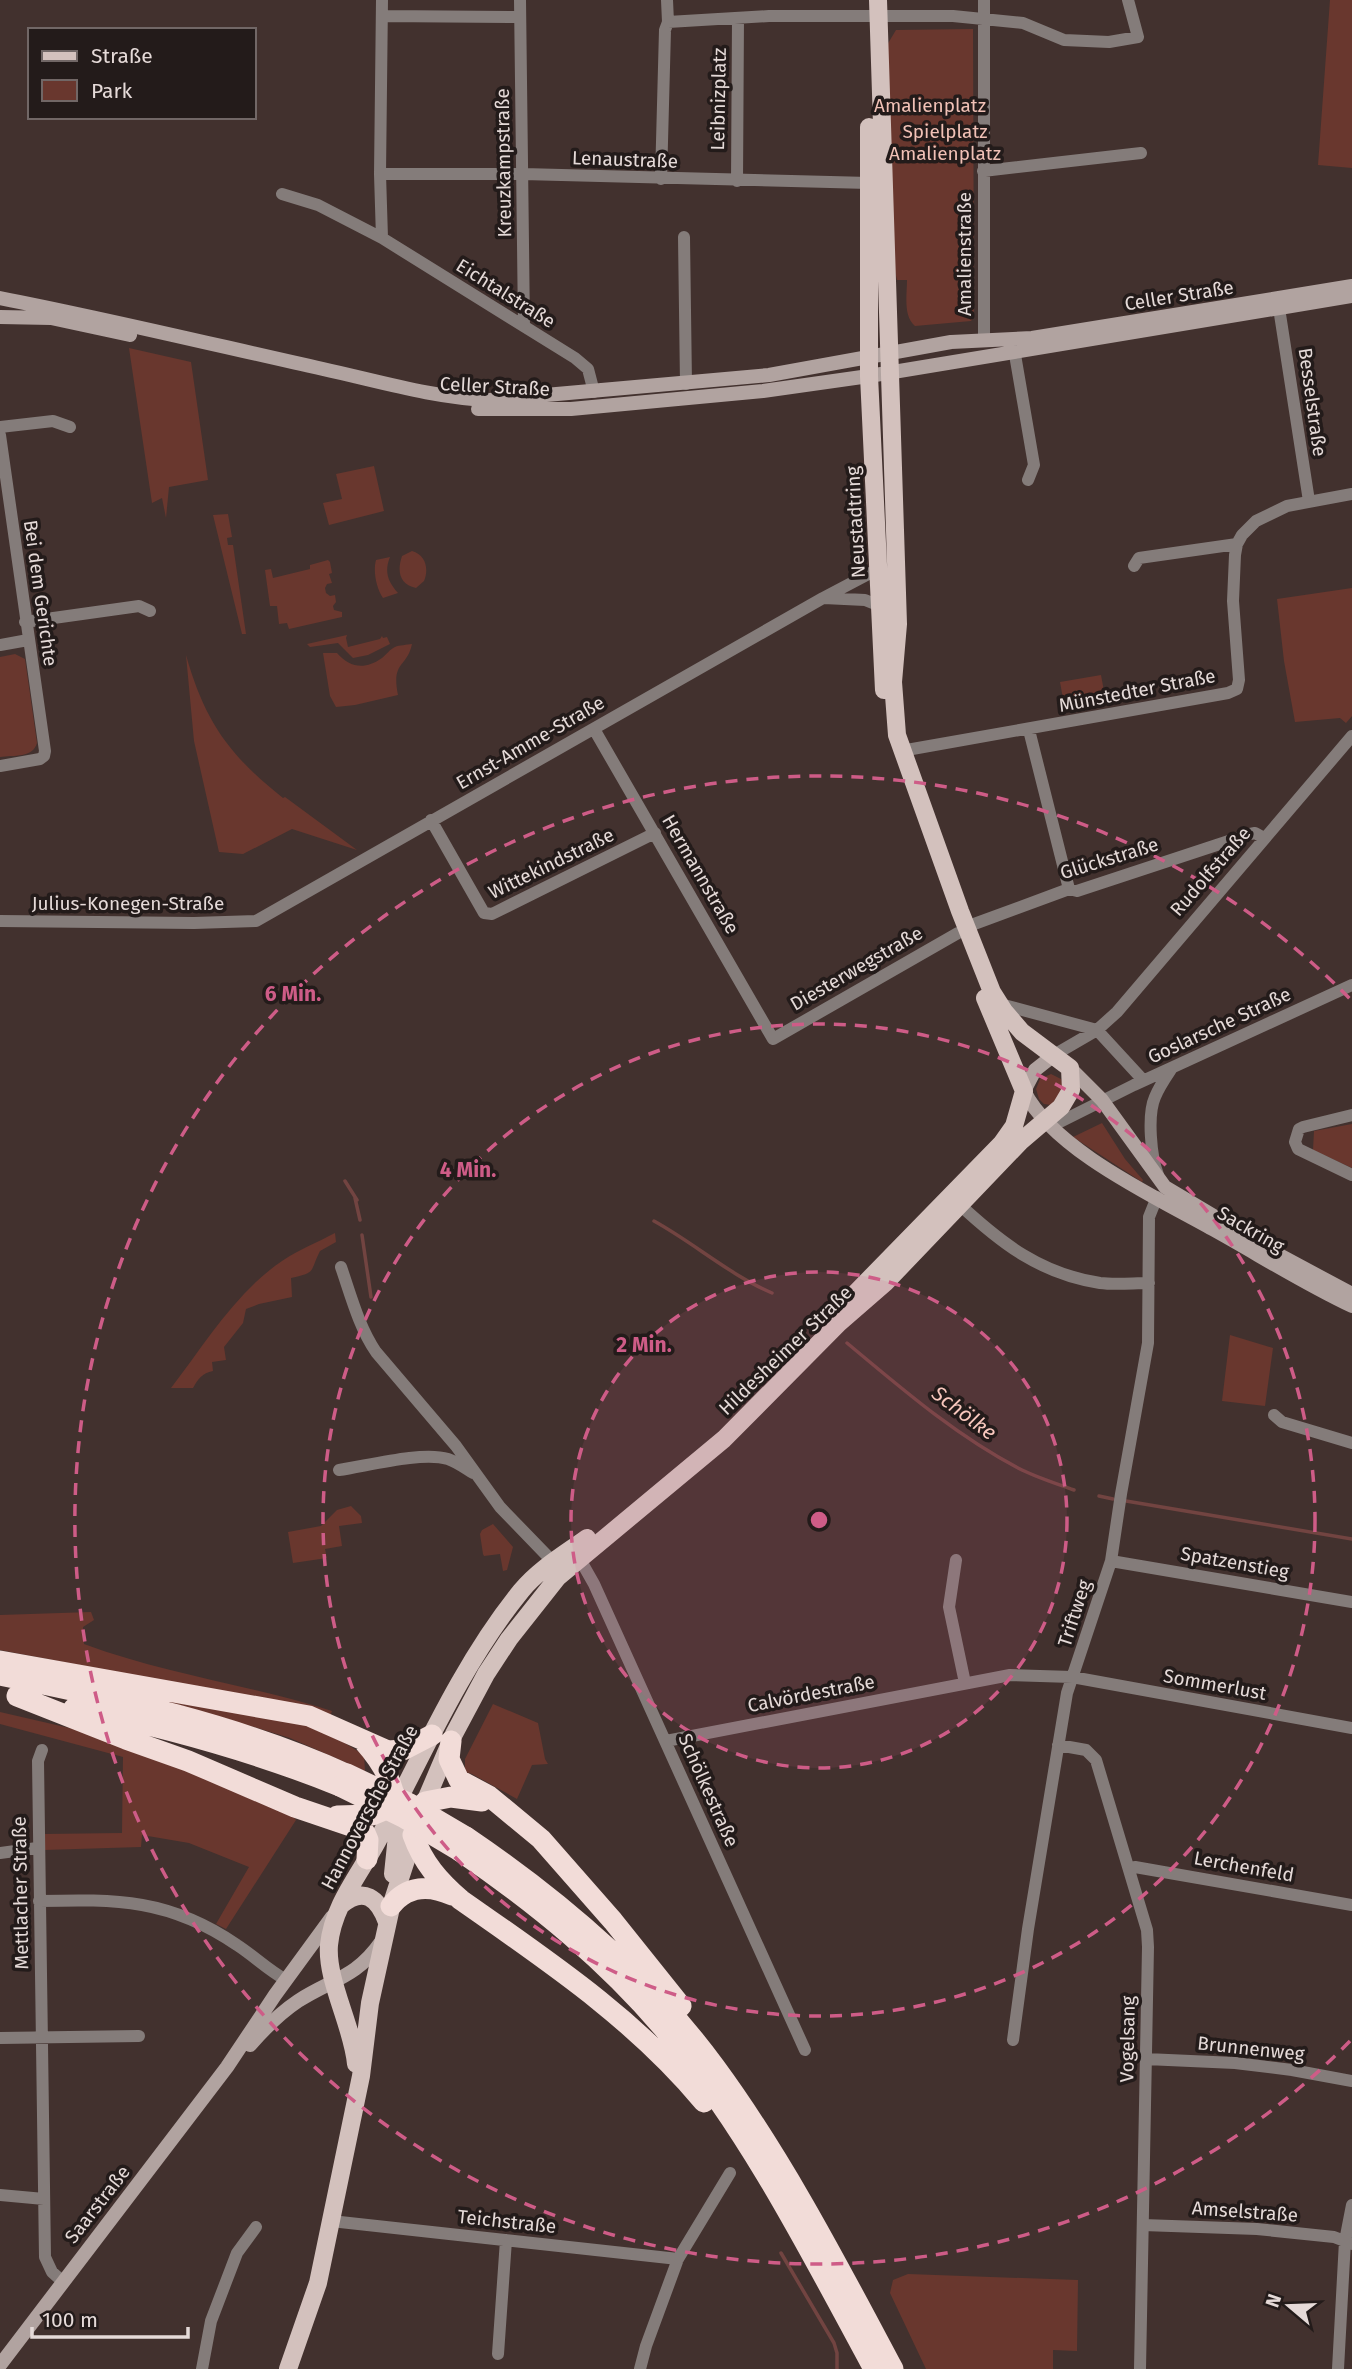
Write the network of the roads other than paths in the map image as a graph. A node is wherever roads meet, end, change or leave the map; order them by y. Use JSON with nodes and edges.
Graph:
{"nodes":[{"id":1,"x":382,"y":0,"type":"edge"},
{"id":2,"x":520,"y":0,"type":"edge"},
{"id":3,"x":667,"y":0,"type":"edge"},
{"id":4,"x":985,"y":0,"type":"edge"},
{"id":5,"x":1128,"y":0,"type":"edge"},
{"id":6,"x":874,"y":8,"type":"edge"},
{"id":7,"x":382,"y":16,"type":"junction"},
{"id":8,"x":520,"y":17,"type":"junction"},
{"id":9,"x":738,"y":18,"type":"junction"},
{"id":10,"x":986,"y":18,"type":"junction"},
{"id":11,"x":668,"y":22,"type":"junction"},
{"id":12,"x":1141,"y":153,"type":"dead end"},
{"id":13,"x":984,"y":171,"type":"junction"},
{"id":14,"x":380,"y":174,"type":"junction"},
{"id":15,"x":523,"y":174,"type":"junction"},
{"id":16,"x":661,"y":179,"type":"junction"},
{"id":17,"x":737,"y":181,"type":"junction"},
{"id":18,"x":869,"y":183,"type":"junction"},
{"id":19,"x":282,"y":194,"type":"dead end"},
{"id":20,"x":684,"y":237,"type":"dead end"},
{"id":21,"x":382,"y":238,"type":"junction"},
{"id":22,"x":1352,"y":286,"type":"edge"},
{"id":23,"x":1352,"y":296,"type":"edge"},
{"id":24,"x":0,"y":298,"type":"edge"},
{"id":25,"x":1279,"y":308,"type":"junction"},
{"id":26,"x":0,"y":317,"type":"edge"},
{"id":27,"x":524,"y":326,"type":"junction"},
{"id":28,"x":984,"y":340,"type":"junction"},
{"id":29,"x":1010,"y":348,"type":"junction"},
{"id":30,"x":889,"y":353,"type":"junction"},
{"id":31,"x":869,"y":357,"type":"junction"},
{"id":32,"x":953,"y":362,"type":"junction"},
{"id":33,"x":889,"y":373,"type":"junction"},
{"id":34,"x":869,"y":376,"type":"junction"},
{"id":35,"x":686,"y":384,"type":"junction"},
{"id":36,"x":669,"y":392,"type":"junction"},
{"id":37,"x":595,"y":399,"type":"junction"},
{"id":38,"x":0,"y":427,"type":"edge"},
{"id":39,"x":69,"y":427,"type":"dead end"},
{"id":40,"x":0,"y":435,"type":"edge"},
{"id":41,"x":1028,"y":480,"type":"dead end"},
{"id":42,"x":1352,"y":494,"type":"edge"},
{"id":43,"x":1309,"y":501,"type":"junction"},
{"id":44,"x":1237,"y":544,"type":"junction"},
{"id":45,"x":1134,"y":566,"type":"dead end"},
{"id":46,"x":878,"y":569,"type":"junction"},
{"id":47,"x":897,"y":590,"type":"junction"},
{"id":48,"x":823,"y":597,"type":"junction"},
{"id":49,"x":880,"y":606,"type":"junction"},
{"id":50,"x":150,"y":611,"type":"dead end"},
{"id":51,"x":25,"y":622,"type":"junction"},
{"id":52,"x":28,"y":640,"type":"junction"},
{"id":53,"x":0,"y":645,"type":"edge"},
{"id":54,"x":594,"y":729,"type":"junction"},
{"id":55,"x":1029,"y":730,"type":"junction"},
{"id":56,"x":1352,"y":736,"type":"edge"},
{"id":57,"x":901,"y":751,"type":"junction"},
{"id":58,"x":0,"y":766,"type":"edge"},
{"id":59,"x":431,"y":820,"type":"junction"},
{"id":60,"x":655,"y":833,"type":"junction"},
{"id":61,"x":1264,"y":838,"type":"junction"},
{"id":62,"x":1069,"y":890,"type":"junction"},
{"id":63,"x":0,"y":921,"type":"edge"},
{"id":64,"x":256,"y":921,"type":"joint"},
{"id":65,"x":962,"y":930,"type":"junction"},
{"id":66,"x":1352,"y":985,"type":"edge"},
{"id":67,"x":998,"y":1013,"type":"junction"},
{"id":68,"x":1097,"y":1030,"type":"junction"},
{"id":69,"x":773,"y":1038,"type":"joint"},
{"id":70,"x":1054,"y":1055,"type":"junction"},
{"id":71,"x":1070,"y":1068,"type":"junction"},
{"id":72,"x":1171,"y":1068,"type":"junction"},
{"id":73,"x":1143,"y":1080,"type":"junction"},
{"id":74,"x":1024,"y":1091,"type":"junction"},
{"id":75,"x":1102,"y":1100,"type":"junction"},
{"id":76,"x":1352,"y":1115,"type":"edge"},
{"id":77,"x":1044,"y":1121,"type":"junction"},
{"id":78,"x":1352,"y":1175,"type":"edge"},
{"id":79,"x":1161,"y":1192,"type":"junction"},
{"id":80,"x":960,"y":1205,"type":"junction"},
{"id":81,"x":341,"y":1267,"type":"dead end"},
{"id":82,"x":1149,"y":1283,"type":"junction"},
{"id":83,"x":1352,"y":1294,"type":"edge"},
{"id":84,"x":1352,"y":1306,"type":"edge"},
{"id":85,"x":1274,"y":1415,"type":"dead end"},
{"id":86,"x":1352,"y":1443,"type":"edge"},
{"id":87,"x":339,"y":1470,"type":"dead end"},
{"id":88,"x":476,"y":1475,"type":"junction"},
{"id":89,"x":576,"y":1553,"type":"junction"},
{"id":90,"x":956,"y":1560,"type":"dead end"},
{"id":91,"x":1111,"y":1560,"type":"junction"},
{"id":92,"x":559,"y":1567,"type":"junction"},
{"id":93,"x":1352,"y":1602,"type":"edge"},
{"id":94,"x":0,"y":1661,"type":"edge"},
{"id":95,"x":0,"y":1675,"type":"edge"},
{"id":96,"x":1072,"y":1678,"type":"junction"},
{"id":97,"x":965,"y":1683,"type":"junction"},
{"id":98,"x":9,"y":1694,"type":"edge"},
{"id":99,"x":1352,"y":1728,"type":"edge"},
{"id":100,"x":358,"y":1738,"type":"junction"},
{"id":101,"x":666,"y":1741,"type":"junction"},
{"id":102,"x":443,"y":1743,"type":"junction"},
{"id":103,"x":1058,"y":1745,"type":"junction"},
{"id":104,"x":42,"y":1750,"type":"dead end"},
{"id":105,"x":343,"y":1780,"type":"junction"},
{"id":106,"x":410,"y":1811,"type":"junction"},
{"id":107,"x":510,"y":1813,"type":"junction"},
{"id":108,"x":320,"y":1815,"type":"junction"},
{"id":109,"x":463,"y":1844,"type":"junction"},
{"id":110,"x":37,"y":1848,"type":"junction"},
{"id":111,"x":0,"y":1853,"type":"edge"},
{"id":112,"x":370,"y":1854,"type":"junction"},
{"id":113,"x":1129,"y":1869,"type":"junction"},
{"id":114,"x":461,"y":1900,"type":"junction"},
{"id":115,"x":39,"y":1901,"type":"junction"},
{"id":116,"x":1352,"y":1905,"type":"edge"},
{"id":117,"x":338,"y":1908,"type":"junction"},
{"id":118,"x":389,"y":1917,"type":"junction"},
{"id":119,"x":286,"y":1980,"type":"junction"},
{"id":120,"x":335,"y":1983,"type":"junction"},
{"id":121,"x":267,"y":2007,"type":"junction"},
{"id":122,"x":265,"y":2029,"type":"junction"},
{"id":123,"x":139,"y":2036,"type":"dead end"},
{"id":124,"x":41,"y":2037,"type":"junction"},
{"id":125,"x":0,"y":2038,"type":"edge"},
{"id":126,"x":1013,"y":2040,"type":"dead end"},
{"id":127,"x":806,"y":2050,"type":"dead end"},
{"id":128,"x":1146,"y":2059,"type":"junction"},
{"id":129,"x":713,"y":2065,"type":"junction"},
{"id":130,"x":227,"y":2067,"type":"junction"},
{"id":131,"x":1352,"y":2081,"type":"edge"},
{"id":132,"x":354,"y":2106,"type":"junction"},
{"id":133,"x":730,"y":2173,"type":"dead end"},
{"id":134,"x":0,"y":2195,"type":"edge"},
{"id":135,"x":781,"y":2198,"type":"junction"},
{"id":136,"x":44,"y":2199,"type":"junction"},
{"id":137,"x":1352,"y":2205,"type":"edge"},
{"id":138,"x":331,"y":2221,"type":"junction"},
{"id":139,"x":1143,"y":2225,"type":"junction"},
{"id":140,"x":256,"y":2227,"type":"dead end"},
{"id":141,"x":506,"y":2240,"type":"junction"},
{"id":142,"x":1348,"y":2242,"type":"edge"},
{"id":143,"x":678,"y":2259,"type":"junction"},
{"id":144,"x":62,"y":2281,"type":"junction"},
{"id":145,"x":498,"y":2354,"type":"dead end"},
{"id":146,"x":0,"y":2365,"type":"edge"},
{"id":147,"x":202,"y":2369,"type":"edge"},
{"id":148,"x":288,"y":2369,"type":"edge"},
{"id":149,"x":640,"y":2369,"type":"edge"},
{"id":150,"x":874,"y":2369,"type":"edge"},
{"id":151,"x":892,"y":2369,"type":"edge"},
{"id":152,"x":1140,"y":2369,"type":"edge"},
{"id":153,"x":1338,"y":2369,"type":"edge"}],
"edges":[{"from":1,"to":7,"type":"street"},
{"from":2,"to":8,"type":"street","name":"Kreuzkampstraße"},
{"from":3,"to":11,"type":"street"},
{"from":4,"to":10,"type":"street","name":"Amalienstraße"},
{"from":5,"to":10,"type":"street"},
{"from":6,"to":9,"type":"street"},
{"from":6,"to":10,"type":"street"},
{"from":6,"to":18,"type":"main road","name":"Neustadtring"},
{"from":6,"to":30,"type":"main road","name":"Neustadtring"},
{"from":7,"to":8,"type":"street"},
{"from":7,"to":14,"type":"street"},
{"from":8,"to":15,"type":"street","name":"Kreuzkampstraße"},
{"from":9,"to":11,"type":"street"},
{"from":9,"to":17,"type":"street","name":"Leibnizplatz"},
{"from":10,"to":13,"type":"street","name":"Amalienstraße"},
{"from":11,"to":16,"type":"street"},
{"from":12,"to":13,"type":"street"},
{"from":13,"to":28,"type":"street","name":"Amalienstraße"},
{"from":14,"to":15,"type":"street","name":"Lenaustraße"},
{"from":14,"to":21,"type":"street"},
{"from":15,"to":16,"type":"street","name":"Lenaustraße"},
{"from":15,"to":27,"type":"street","name":"Kreuzkampstraße"},
{"from":16,"to":17,"type":"street","name":"Lenaustraße"},
{"from":17,"to":18,"type":"street","name":"Lenaustraße"},
{"from":18,"to":31,"type":"main road","name":"Neustadtring"},
{"from":19,"to":21,"type":"street","name":"Eichtalstraße"},
{"from":20,"to":35,"type":"street"},
{"from":21,"to":27,"type":"street","name":"Eichtalstraße"},
{"from":22,"to":29,"type":"main road","name":"Celler Straße"},
{"from":23,"to":25,"type":"main road","name":"Celler Straße"},
{"from":24,"to":37,"type":"main road","name":"Celler Straße"},
{"from":25,"to":29,"type":"main road","name":"Celler Straße"},
{"from":25,"to":43,"type":"street","name":"Besselstraße"},
{"from":26,"to":37,"type":"main road","name":"Celler Straße"},
{"from":27,"to":37,"type":"street","name":"Eichtalstraße"},
{"from":28,"to":29,"type":"main road"},
{"from":28,"to":30,"type":"main road","name":"Celler Straße"},
{"from":28,"to":32,"type":"main road","name":"Celler Straße"},
{"from":29,"to":32,"type":"main road","name":"Celler Straße"},
{"from":29,"to":41,"type":"street"},
{"from":30,"to":31,"type":"main road","name":"Celler Straße"},
{"from":30,"to":33,"type":"main road","name":"Neustadtring"},
{"from":31,"to":34,"type":"main road","name":"Neustadtring"},
{"from":31,"to":35,"type":"main road","name":"Celler Straße"},
{"from":32,"to":33,"type":"main road","name":"Celler Straße"},
{"from":33,"to":34,"type":"main road","name":"Celler Straße"},
{"from":33,"to":47,"type":"main road","name":"Neustadtring"},
{"from":34,"to":36,"type":"main road","name":"Celler Straße"},
{"from":34,"to":46,"type":"main road","name":"Neustadtring"},
{"from":35,"to":36,"type":"main road","name":"Celler Straße"},
{"from":36,"to":37,"type":"main road","name":"Celler Straße"},
{"from":38,"to":39,"type":"street"},
{"from":40,"to":51,"type":"street","name":"Bei dem Gerichte"},
{"from":42,"to":43,"type":"street"},
{"from":43,"to":44,"type":"street"},
{"from":44,"to":45,"type":"street"},
{"from":44,"to":55,"type":"street","name":"Münstedter Straße"},
{"from":46,"to":47,"type":"street"},
{"from":46,"to":48,"type":"street","name":"Ernst-Amme-Straße"},
{"from":46,"to":49,"type":"main road","name":"Neustadtring"},
{"from":47,"to":57,"type":"main road","name":"Neustadtring"},
{"from":48,"to":49,"type":"street"},
{"from":48,"to":54,"type":"street","name":"Ernst-Amme-Straße"},
{"from":49,"to":65,"type":"main road","name":"Neustadtring"},
{"from":50,"to":51,"type":"street"},
{"from":51,"to":52,"type":"street","name":"Bei dem Gerichte"},
{"from":52,"to":53,"type":"street"},
{"from":52,"to":58,"type":"street","name":"Bei dem Gerichte"},
{"from":54,"to":59,"type":"street","name":"Ernst-Amme-Straße"},
{"from":54,"to":60,"type":"street","name":"Hermannstraße"},
{"from":55,"to":57,"type":"street","name":"Münstedter Straße"},
{"from":55,"to":62,"type":"street"},
{"from":56,"to":61,"type":"street","name":"Rudolfstraße"},
{"from":57,"to":65,"type":"main road","name":"Neustadtring"},
{"from":59,"to":60,"type":"street","name":"Wittekindstraße"},
{"from":59,"to":64,"type":"street","name":"Ernst-Amme-Straße"},
{"from":60,"to":69,"type":"street","name":"Hermannstraße"},
{"from":61,"to":62,"type":"street","name":"Glückstraße"},
{"from":61,"to":68,"type":"street","name":"Rudolfstraße"},
{"from":62,"to":65,"type":"street","name":"Glückstraße"},
{"from":63,"to":64,"type":"street","name":"Julius-Konegen-Straße"},
{"from":65,"to":67,"type":"main road","name":"Neustadtring"},
{"from":65,"to":69,"type":"street","name":"Diesterwegstraße"},
{"from":66,"to":72,"type":"street","name":"Goslarsche Straße"},
{"from":67,"to":68,"type":"street"},
{"from":67,"to":70,"type":"main road"},
{"from":67,"to":74,"type":"main road"},
{"from":68,"to":70,"type":"street","name":"Rudolfstraße"},
{"from":68,"to":73,"type":"street"},
{"from":70,"to":71,"type":"main road"},
{"from":70,"to":74,"type":"main road"},
{"from":71,"to":75,"type":"main road"},
{"from":71,"to":77,"type":"main road"},
{"from":72,"to":73,"type":"street","name":"Goslarsche Straße"},
{"from":72,"to":79,"type":"street"},
{"from":73,"to":75,"type":"street","name":"Goslarsche Straße"},
{"from":74,"to":77,"type":"main road"},
{"from":74,"to":89,"type":"main road","name":"Hildesheimer Straße"},
{"from":75,"to":77,"type":"street","name":"Goslarsche Straße"},
{"from":75,"to":79,"type":"main road"},
{"from":76,"to":78,"type":"street"},
{"from":77,"to":79,"type":"main road","name":"Sackring"},
{"from":77,"to":80,"type":"main road","name":"Hildesheimer Straße"},
{"from":79,"to":82,"type":"street","name":"Triftweg"},
{"from":79,"to":83,"type":"main road","name":"Sackring"},
{"from":79,"to":84,"type":"main road","name":"Sackring"},
{"from":80,"to":82,"type":"street"},
{"from":80,"to":89,"type":"main road","name":"Hildesheimer Straße"},
{"from":81,"to":88,"type":"street"},
{"from":82,"to":91,"type":"street","name":"Triftweg"},
{"from":85,"to":86,"type":"street"},
{"from":87,"to":88,"type":"street"},
{"from":88,"to":92,"type":"street"},
{"from":89,"to":92,"type":"main road","name":"Hildesheimer Straße"},
{"from":89,"to":101,"type":"street","name":"Schölkestraße"},
{"from":90,"to":97,"type":"street"},
{"from":91,"to":93,"type":"street","name":"Spatzenstieg"},
{"from":91,"to":96,"type":"street","name":"Triftweg"},
{"from":92,"to":102,"type":"main road","name":"Hannoversche Straße"},
{"from":94,"to":100,"type":"highway"},
{"from":95,"to":105,"type":"highway"},
{"from":96,"to":97,"type":"street","name":"Calvördestraße"},
{"from":96,"to":99,"type":"street","name":"Sommerlust"},
{"from":96,"to":103,"type":"street","name":"Triftweg"},
{"from":97,"to":101,"type":"street","name":"Calvördestraße"},
{"from":98,"to":105,"type":"highway"},
{"from":98,"to":108,"type":"highway"},
{"from":100,"to":102,"type":"highway"},
{"from":100,"to":106,"type":"highway"},
{"from":101,"to":127,"type":"street","name":"Schölkestraße"},
{"from":102,"to":106,"type":"main road","name":"Hannoversche Straße"},
{"from":102,"to":107,"type":"highway"},
{"from":103,"to":113,"type":"street","name":"Vogelsang"},
{"from":103,"to":126,"type":"street","name":"Triftweg"},
{"from":104,"to":110,"type":"street","name":"Mettlacher Straße"},
{"from":105,"to":109,"type":"highway","bridge":true},
{"from":106,"to":107,"type":"highway"},
{"from":106,"to":108,"type":"highway"},
{"from":106,"to":112,"type":"main road","name":"Hannoversche Straße"},
{"from":106,"to":114,"type":"highway"},
{"from":106,"to":118,"type":"main road","name":"Hannoversche Straße"},
{"from":107,"to":129,"type":"highway"},
{"from":108,"to":112,"type":"highway"},
{"from":109,"to":129,"type":"highway"},
{"from":109,"to":135,"type":"highway"},
{"from":110,"to":111,"type":"street"},
{"from":110,"to":115,"type":"street","name":"Mettlacher Straße"},
{"from":112,"to":117,"type":"main road","name":"Hannoversche Straße"},
{"from":113,"to":116,"type":"street","name":"Lerchenfeld"},
{"from":113,"to":128,"type":"street","name":"Vogelsang"},
{"from":114,"to":118,"type":"highway"},
{"from":114,"to":135,"type":"highway"},
{"from":115,"to":119,"type":"street"},
{"from":115,"to":124,"type":"street","name":"Mettlacher Straße"},
{"from":117,"to":118,"type":"main road"},
{"from":117,"to":119,"type":"main road","name":"Saarstraße"},
{"from":117,"to":120,"type":"main road","name":"Hannoversche Straße"},
{"from":118,"to":120,"type":"main road","name":"Saarstraße"},
{"from":118,"to":132,"type":"main road","name":"Hannoversche Straße"},
{"from":119,"to":121,"type":"main road","name":"Saarstraße"},
{"from":120,"to":122,"type":"main road","name":"Saarstraße"},
{"from":120,"to":132,"type":"main road","name":"Hannoversche Straße"},
{"from":121,"to":122,"type":"main road","name":"Saarstraße"},
{"from":121,"to":130,"type":"main road","name":"Saarstraße"},
{"from":122,"to":130,"type":"main road","name":"Saarstraße"},
{"from":123,"to":124,"type":"street"},
{"from":124,"to":125,"type":"street"},
{"from":124,"to":136,"type":"street","name":"Mettlacher Straße"},
{"from":128,"to":131,"type":"street","name":"Brunnenweg"},
{"from":128,"to":139,"type":"street","name":"Vogelsang"},
{"from":129,"to":151,"type":"highway"},
{"from":130,"to":144,"type":"main road","name":"Saarstraße"},
{"from":132,"to":138,"type":"main road","name":"Hannoversche Straße"},
{"from":133,"to":143,"type":"street"},
{"from":134,"to":136,"type":"street"},
{"from":135,"to":150,"type":"highway"},
{"from":136,"to":144,"type":"street","name":"Mettlacher Straße"},
{"from":137,"to":142,"type":"street"},
{"from":138,"to":141,"type":"street","name":"Teichstraße"},
{"from":138,"to":148,"type":"main road","name":"Hannoversche Straße"},
{"from":139,"to":142,"type":"street","name":"Amselstraße"},
{"from":139,"to":152,"type":"street","name":"Vogelsang"},
{"from":140,"to":147,"type":"street"},
{"from":141,"to":143,"type":"street","name":"Teichstraße"},
{"from":141,"to":145,"type":"street"},
{"from":142,"to":153,"type":"street"},
{"from":143,"to":149,"type":"street"},
{"from":144,"to":146,"type":"main road","name":"Saarstraße"}]}
